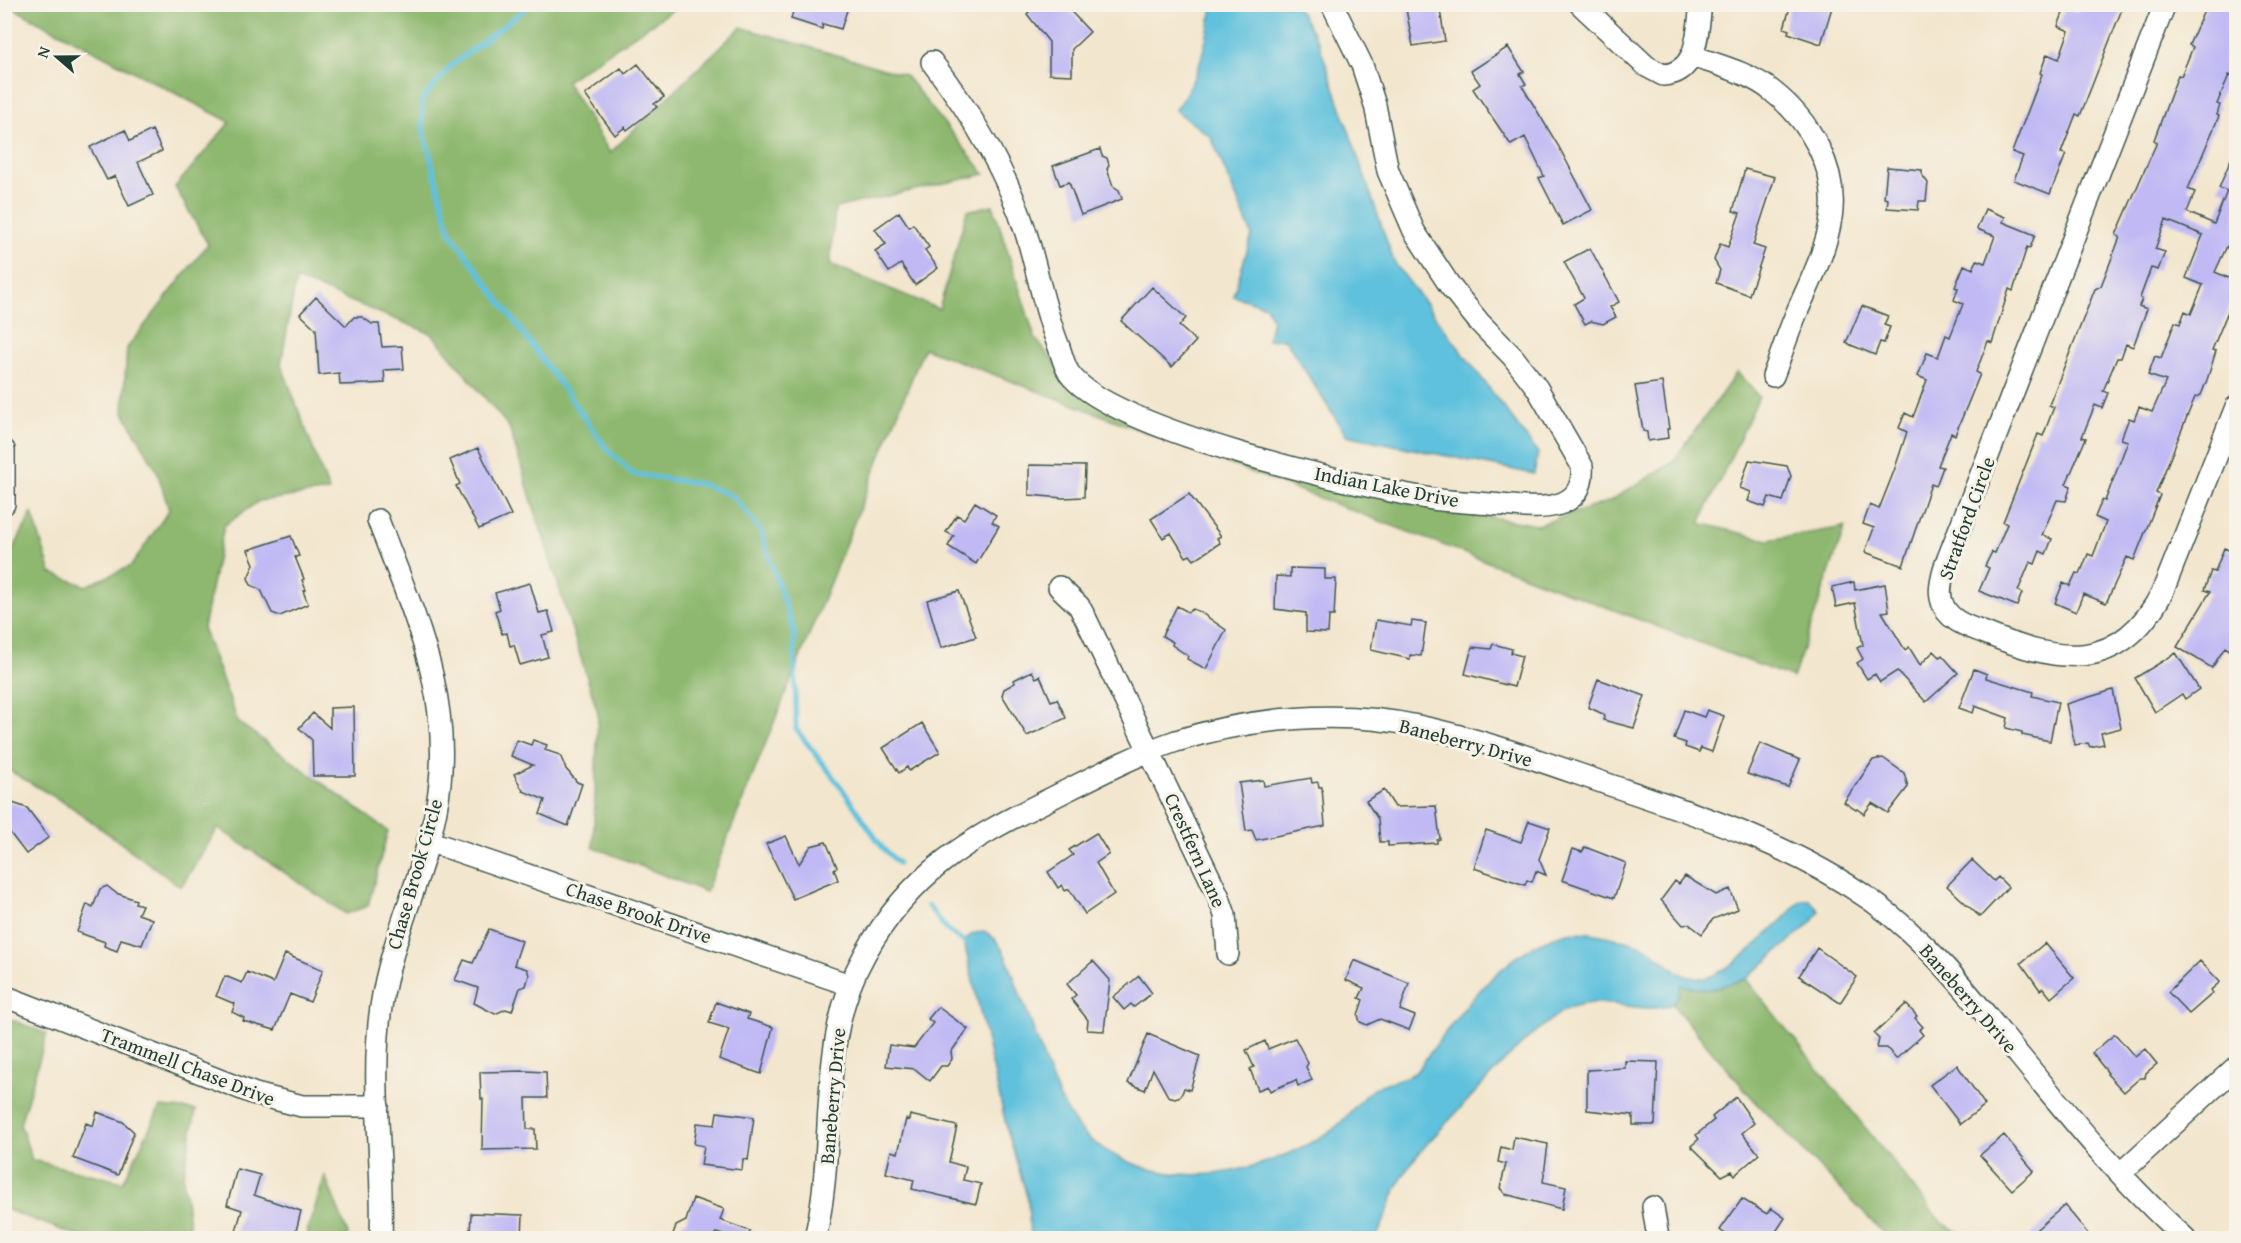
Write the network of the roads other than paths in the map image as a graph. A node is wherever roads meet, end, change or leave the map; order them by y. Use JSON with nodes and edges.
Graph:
{"nodes":[{"id":1,"x":1332,"y":4,"type":"edge"},
{"id":2,"x":1580,"y":4,"type":"edge"},
{"id":3,"x":1701,"y":4,"type":"edge"},
{"id":4,"x":2165,"y":4,"type":"edge"},
{"id":5,"x":1692,"y":56,"type":"junction"},
{"id":6,"x":932,"y":62,"type":"dead end"},
{"id":7,"x":1773,"y":376,"type":"dead end"},
{"id":8,"x":2236,"y":407,"type":"edge"},
{"id":9,"x":4,"y":450,"type":"edge"},
{"id":10,"x":2229,"y":451,"type":"edge"},
{"id":11,"x":4,"y":504,"type":"edge"},
{"id":12,"x":378,"y":520,"type":"dead end"},
{"id":13,"x":1059,"y":586,"type":"dead end"},
{"id":14,"x":1150,"y":751,"type":"junction"},
{"id":15,"x":428,"y":841,"type":"junction"},
{"id":16,"x":1228,"y":954,"type":"dead end"},
{"id":17,"x":850,"y":985,"type":"junction"},
{"id":18,"x":4,"y":996,"type":"edge"},
{"id":19,"x":2236,"y":1067,"type":"edge"},
{"id":20,"x":378,"y":1106,"type":"junction"},
{"id":21,"x":2121,"y":1173,"type":"junction"},
{"id":22,"x":1653,"y":1207,"type":"dead end"},
{"id":23,"x":381,"y":1239,"type":"edge"},
{"id":24,"x":815,"y":1239,"type":"edge"},
{"id":25,"x":1658,"y":1239,"type":"edge"},
{"id":26,"x":2185,"y":1239,"type":"edge"}],
"edges":[{"from":1,"to":6,"type":"street","name":"Indian Lake Drive"},
{"from":2,"to":5,"type":"street"},
{"from":3,"to":5,"type":"street"},
{"from":4,"to":10,"type":"street","name":"Stratford Circle"},
{"from":5,"to":7,"type":"street"},
{"from":8,"to":10,"type":"street","name":"Stratford Circle"},
{"from":9,"to":11,"type":"street"},
{"from":12,"to":15,"type":"street","name":"Chase Brook Circle"},
{"from":13,"to":14,"type":"street","name":"Crestfern Lane"},
{"from":14,"to":16,"type":"street","name":"Crestfern Lane"},
{"from":14,"to":17,"type":"street","name":"Baneberry Drive"},
{"from":14,"to":21,"type":"street","name":"Baneberry Drive"},
{"from":15,"to":17,"type":"street","name":"Chase Brook Drive"},
{"from":15,"to":20,"type":"street","name":"Chase Brook Circle"},
{"from":17,"to":24,"type":"street","name":"Baneberry Drive"},
{"from":18,"to":20,"type":"street","name":"Trammell Chase Drive"},
{"from":19,"to":21,"type":"street"},
{"from":20,"to":23,"type":"street","name":"Chase Brook Circle"},
{"from":21,"to":26,"type":"street","name":"Baneberry Drive"},
{"from":22,"to":25,"type":"street"}]}
